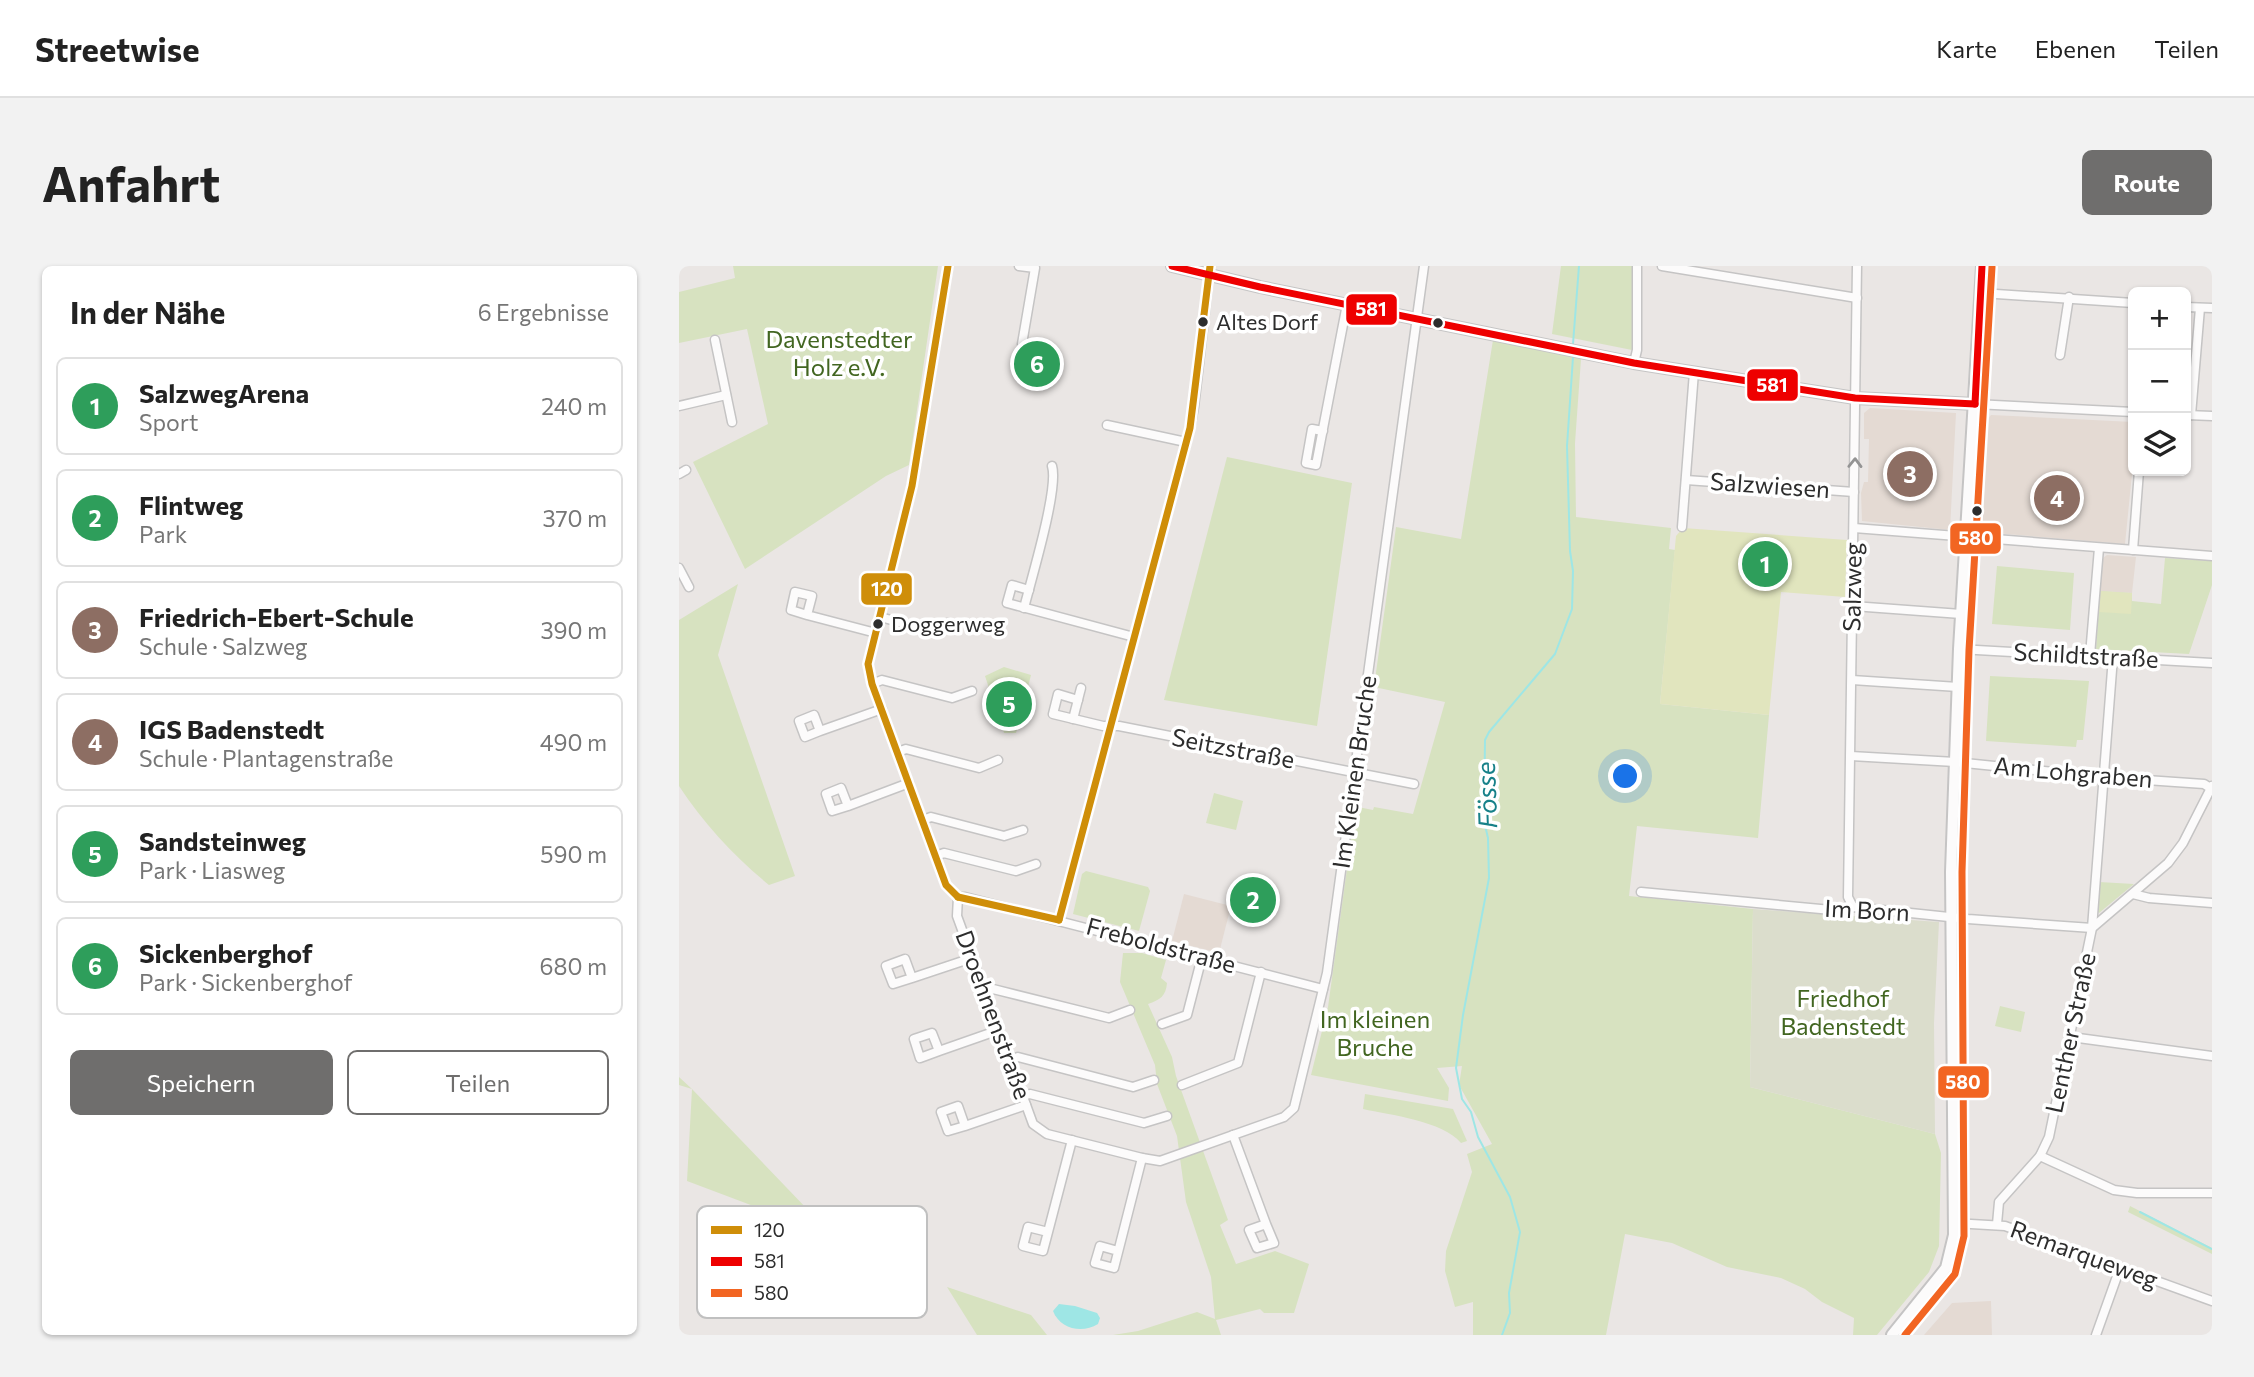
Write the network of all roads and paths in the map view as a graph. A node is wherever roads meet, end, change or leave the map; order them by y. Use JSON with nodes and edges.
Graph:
{"nodes":[{"id":1,"x":948,"y":266,"type":"edge"},
{"id":2,"x":1019,"y":266,"type":"edge"},
{"id":3,"x":1172,"y":266,"type":"edge"},
{"id":4,"x":1424,"y":266,"type":"edge"},
{"id":5,"x":1637,"y":266,"type":"edge"},
{"id":6,"x":1662,"y":266,"type":"edge"},
{"id":7,"x":1857,"y":266,"type":"edge"},
{"id":8,"x":1982,"y":266,"type":"edge"},
{"id":9,"x":1207,"y":272,"type":"edge"},
{"id":10,"x":1981,"y":293,"type":"junction"},
{"id":11,"x":2069,"y":297,"type":"junction"},
{"id":12,"x":1857,"y":298,"type":"junction"},
{"id":13,"x":2128,"y":303,"type":"edge"},
{"id":14,"x":1347,"y":304,"type":"junction"},
{"id":15,"x":2191,"y":307,"type":"edge"},
{"id":16,"x":2200,"y":307,"type":"junction"},
{"id":17,"x":2212,"y":308,"type":"edge"},
{"id":18,"x":1417,"y":318,"type":"junction"},
{"id":19,"x":715,"y":340,"type":"dead end"},
{"id":20,"x":1022,"y":344,"type":"dead end"},
{"id":21,"x":2060,"y":355,"type":"dead end"},
{"id":22,"x":1634,"y":363,"type":"junction"},
{"id":23,"x":1694,"y":372,"type":"junction"},
{"id":24,"x":726,"y":396,"type":"junction"},
{"id":25,"x":1856,"y":398,"type":"junction"},
{"id":26,"x":1975,"y":404,"type":"junction"},
{"id":27,"x":679,"y":406,"type":"edge"},
{"id":28,"x":2128,"y":412,"type":"edge"},
{"id":29,"x":2188,"y":413,"type":"edge"},
{"id":30,"x":2191,"y":415,"type":"edge"},
{"id":31,"x":2212,"y":416,"type":"edge"},
{"id":32,"x":732,"y":422,"type":"dead end"},
{"id":33,"x":1107,"y":425,"type":"dead end"},
{"id":34,"x":1323,"y":431,"type":"dead end"},
{"id":35,"x":1186,"y":442,"type":"junction"},
{"id":36,"x":1052,"y":466,"type":"dead end"},
{"id":37,"x":2139,"y":476,"type":"edge"},
{"id":38,"x":1686,"y":480,"type":"junction"},
{"id":39,"x":1854,"y":492,"type":"junction"},
{"id":40,"x":1682,"y":527,"type":"dead end"},
{"id":41,"x":1854,"y":528,"type":"junction"},
{"id":42,"x":1968,"y":538,"type":"junction"},
{"id":43,"x":2099,"y":548,"type":"junction"},
{"id":44,"x":2133,"y":550,"type":"junction"},
{"id":45,"x":2212,"y":556,"type":"edge"},
{"id":46,"x":679,"y":568,"type":"edge"},
{"id":47,"x":689,"y":587,"type":"dead end"},
{"id":48,"x":1029,"y":590,"type":"junction"},
{"id":49,"x":1853,"y":606,"type":"junction"},
{"id":50,"x":1024,"y":608,"type":"junction"},
{"id":51,"x":1961,"y":614,"type":"junction"},
{"id":52,"x":807,"y":615,"type":"dead end"},
{"id":53,"x":880,"y":617,"type":"junction"},
{"id":54,"x":948,"y":623,"type":"dead end"},
{"id":55,"x":876,"y":633,"type":"junction"},
{"id":56,"x":1134,"y":637,"type":"junction"},
{"id":57,"x":1959,"y":649,"type":"junction"},
{"id":58,"x":2091,"y":656,"type":"junction"},
{"id":59,"x":2113,"y":657,"type":"junction"},
{"id":60,"x":2212,"y":663,"type":"edge"},
{"id":61,"x":1852,"y":680,"type":"junction"},
{"id":62,"x":872,"y":684,"type":"junction"},
{"id":63,"x":1958,"y":687,"type":"junction"},
{"id":64,"x":1081,"y":688,"type":"dead end"},
{"id":65,"x":972,"y":691,"type":"dead end"},
{"id":66,"x":1078,"y":699,"type":"junction"},
{"id":67,"x":882,"y":709,"type":"junction"},
{"id":68,"x":1073,"y":719,"type":"junction"},
{"id":69,"x":1110,"y":727,"type":"junction"},
{"id":70,"x":820,"y":732,"type":"dead end"},
{"id":71,"x":898,"y":752,"type":"junction"},
{"id":72,"x":1850,"y":756,"type":"junction"},
{"id":73,"x":998,"y":760,"type":"dead end"},
{"id":74,"x":1955,"y":762,"type":"junction"},
{"id":75,"x":1355,"y":773,"type":"junction"},
{"id":76,"x":2103,"y":777,"type":"junction"},
{"id":77,"x":909,"y":783,"type":"junction"},
{"id":78,"x":1414,"y":784,"type":"dead end"},
{"id":79,"x":2212,"y":788,"type":"edge"},
{"id":80,"x":848,"y":806,"type":"dead end"},
{"id":81,"x":923,"y":820,"type":"junction"},
{"id":82,"x":1023,"y":830,"type":"dead end"},
{"id":83,"x":936,"y":856,"type":"junction"},
{"id":84,"x":1036,"y":864,"type":"dead end"},
{"id":85,"x":1641,"y":892,"type":"dead end"},
{"id":86,"x":2133,"y":894,"type":"junction"},
{"id":87,"x":958,"y":897,"type":"junction"},
{"id":88,"x":2212,"y":903,"type":"edge"},
{"id":89,"x":1853,"y":907,"type":"junction"},
{"id":90,"x":1952,"y":916,"type":"junction"},
{"id":91,"x":1059,"y":920,"type":"junction"},
{"id":92,"x":2092,"y":928,"type":"junction"},
{"id":93,"x":1202,"y":957,"type":"junction"},
{"id":94,"x":972,"y":958,"type":"junction"},
{"id":95,"x":1261,"y":972,"type":"junction"},
{"id":96,"x":912,"y":978,"type":"dead end"},
{"id":97,"x":1323,"y":989,"type":"junction"},
{"id":98,"x":985,"y":992,"type":"junction"},
{"id":99,"x":1130,"y":1010,"type":"dead end"},
{"id":100,"x":1162,"y":1024,"type":"dead end"},
{"id":101,"x":999,"y":1030,"type":"junction"},
{"id":102,"x":2071,"y":1037,"type":"junction"},
{"id":103,"x":939,"y":1051,"type":"dead end"},
{"id":104,"x":2212,"y":1056,"type":"edge"},
{"id":105,"x":1010,"y":1060,"type":"junction"},
{"id":106,"x":1154,"y":1080,"type":"dead end"},
{"id":107,"x":1182,"y":1085,"type":"dead end"},
{"id":108,"x":1025,"y":1101,"type":"junction"},
{"id":109,"x":1167,"y":1116,"type":"dead end"},
{"id":110,"x":965,"y":1126,"type":"dead end"},
{"id":111,"x":1233,"y":1135,"type":"junction"},
{"id":112,"x":1072,"y":1140,"type":"junction"},
{"id":113,"x":1188,"y":1151,"type":"joint"},
{"id":114,"x":2040,"y":1156,"type":"junction"},
{"id":115,"x":1142,"y":1158,"type":"junction"},
{"id":116,"x":2212,"y":1193,"type":"edge"},
{"id":117,"x":1954,"y":1223,"type":"junction"},
{"id":118,"x":1266,"y":1224,"type":"dead end"},
{"id":119,"x":1997,"y":1224,"type":"junction"},
{"id":120,"x":1048,"y":1232,"type":"dead end"},
{"id":121,"x":1118,"y":1251,"type":"dead end"},
{"id":122,"x":2120,"y":1268,"type":"junction"},
{"id":123,"x":2212,"y":1301,"type":"edge"},
{"id":124,"x":1892,"y":1335,"type":"edge"},
{"id":125,"x":2096,"y":1335,"type":"edge"}],
"edges":[{"from":1,"to":53,"type":"street","name":"Droehnenstraße"},
{"from":2,"to":20,"type":"street"},
{"from":3,"to":9,"type":"street"},
{"from":4,"to":18,"type":"street","name":"Im Kleinen Bruche"},
{"from":5,"to":22,"type":"street"},
{"from":6,"to":12,"type":"street"},
{"from":7,"to":12,"type":"street","name":"Salzweg"},
{"from":8,"to":10,"type":"street"},
{"from":9,"to":14,"type":"street"},
{"from":9,"to":35,"type":"street"},
{"from":10,"to":11,"type":"street"},
{"from":10,"to":26,"type":"street"},
{"from":11,"to":13,"type":"street"},
{"from":11,"to":21,"type":"street"},
{"from":12,"to":25,"type":"street","name":"Salzweg"},
{"from":14,"to":18,"type":"street"},
{"from":14,"to":34,"type":"street"},
{"from":15,"to":16,"type":"street"},
{"from":16,"to":17,"type":"street"},
{"from":16,"to":29,"type":"street"},
{"from":18,"to":22,"type":"street"},
{"from":18,"to":75,"type":"street","name":"Im Kleinen Bruche"},
{"from":19,"to":24,"type":"street"},
{"from":22,"to":23,"type":"street"},
{"from":23,"to":25,"type":"street"},
{"from":23,"to":38,"type":"street","name":"Salzwiesen"},
{"from":24,"to":27,"type":"street"},
{"from":24,"to":32,"type":"street"},
{"from":25,"to":26,"type":"street"},
{"from":39,"to":25,"type":"street","name":"Salzweg","one_way":true},
{"from":26,"to":28,"type":"street"},
{"from":26,"to":42,"type":"street"},
{"from":30,"to":31,"type":"street"},
{"from":33,"to":35,"type":"street"},
{"from":35,"to":56,"type":"street"},
{"from":36,"to":48,"type":"street"},
{"from":37,"to":44,"type":"street"},
{"from":38,"to":39,"type":"street","name":"Salzwiesen"},
{"from":38,"to":40,"type":"street","name":"Salzwiesen"},
{"from":39,"to":41,"type":"street","name":"Salzweg"},
{"from":41,"to":42,"type":"street"},
{"from":41,"to":49,"type":"street","name":"Salzweg"},
{"from":42,"to":43,"type":"street"},
{"from":42,"to":51,"type":"street"},
{"from":43,"to":44,"type":"street"},
{"from":43,"to":58,"type":"street"},
{"from":44,"to":45,"type":"street"},
{"from":46,"to":47,"type":"street"},
{"from":48,"to":50,"type":"street"},
{"from":48,"to":50,"type":"street"},
{"from":49,"to":51,"type":"street"},
{"from":49,"to":61,"type":"street","name":"Salzweg"},
{"from":50,"to":56,"type":"street"},
{"from":51,"to":57,"type":"street"},
{"from":52,"to":55,"type":"street"},
{"from":53,"to":54,"type":"street"},
{"from":53,"to":55,"type":"street","name":"Droehnenstraße"},
{"from":55,"to":62,"type":"street","name":"Droehnenstraße"},
{"from":56,"to":69,"type":"street"},
{"from":57,"to":58,"type":"street","name":"Schildtstraße"},
{"from":57,"to":63,"type":"street"},
{"from":58,"to":59,"type":"street","name":"Schildtstraße"},
{"from":59,"to":60,"type":"street","name":"Schildtstraße"},
{"from":59,"to":76,"type":"street"},
{"from":61,"to":63,"type":"street"},
{"from":61,"to":72,"type":"street","name":"Salzweg"},
{"from":62,"to":65,"type":"street"},
{"from":62,"to":67,"type":"street","name":"Droehnenstraße"},
{"from":63,"to":74,"type":"street"},
{"from":64,"to":66,"type":"street"},
{"from":66,"to":68,"type":"street"},
{"from":66,"to":68,"type":"street"},
{"from":67,"to":70,"type":"street"},
{"from":67,"to":71,"type":"street","name":"Droehnenstraße"},
{"from":68,"to":69,"type":"street","name":"Seitzstraße"},
{"from":69,"to":75,"type":"street","name":"Seitzstraße"},
{"from":69,"to":91,"type":"street"},
{"from":71,"to":73,"type":"street"},
{"from":71,"to":77,"type":"street","name":"Droehnenstraße"},
{"from":72,"to":74,"type":"street","name":"Am Lohgraben"},
{"from":72,"to":89,"type":"street","name":"Salzweg"},
{"from":74,"to":76,"type":"street","name":"Am Lohgraben"},
{"from":74,"to":90,"type":"street"},
{"from":75,"to":78,"type":"street","name":"Seitzstraße"},
{"from":75,"to":97,"type":"street","name":"Im Kleinen Bruche"},
{"from":76,"to":79,"type":"street","name":"Am Lohgraben"},
{"from":76,"to":92,"type":"street"},
{"from":77,"to":80,"type":"street"},
{"from":77,"to":81,"type":"street","name":"Droehnenstraße"},
{"from":79,"to":86,"type":"street","name":"Lenther Straße"},
{"from":81,"to":82,"type":"street"},
{"from":81,"to":83,"type":"street","name":"Droehnenstraße"},
{"from":83,"to":84,"type":"street"},
{"from":83,"to":87,"type":"street","name":"Droehnenstraße"},
{"from":85,"to":89,"type":"street","name":"Im Born"},
{"from":86,"to":88,"type":"street"},
{"from":86,"to":92,"type":"street","name":"Lenther Straße"},
{"from":87,"to":91,"type":"street","name":"Freboldstraße"},
{"from":87,"to":94,"type":"street","name":"Droehnenstraße"},
{"from":89,"to":90,"type":"street","name":"Im Born"},
{"from":90,"to":92,"type":"street","name":"Im Born"},
{"from":90,"to":117,"type":"street"},
{"from":91,"to":93,"type":"street","name":"Freboldstraße"},
{"from":92,"to":102,"type":"street","name":"Lenther Straße"},
{"from":93,"to":95,"type":"street","name":"Freboldstraße"},
{"from":93,"to":100,"type":"street"},
{"from":94,"to":96,"type":"street"},
{"from":94,"to":98,"type":"street","name":"Droehnenstraße"},
{"from":95,"to":97,"type":"street","name":"Freboldstraße"},
{"from":95,"to":107,"type":"street"},
{"from":97,"to":111,"type":"street","name":"Im Kleinen Bruche"},
{"from":98,"to":99,"type":"street"},
{"from":98,"to":101,"type":"street","name":"Droehnenstraße"},
{"from":101,"to":103,"type":"street"},
{"from":101,"to":105,"type":"street","name":"Droehnenstraße"},
{"from":102,"to":104,"type":"street"},
{"from":102,"to":114,"type":"street","name":"Lenther Straße"},
{"from":105,"to":106,"type":"street"},
{"from":105,"to":108,"type":"street","name":"Droehnenstraße"},
{"from":108,"to":109,"type":"street"},
{"from":108,"to":110,"type":"street"},
{"from":108,"to":112,"type":"street","name":"Droehnenstraße"},
{"from":111,"to":113,"type":"street","name":"Im Kleinen Bruche"},
{"from":111,"to":118,"type":"street"},
{"from":112,"to":115,"type":"street","name":"Droehnenstraße"},
{"from":112,"to":120,"type":"street"},
{"from":113,"to":115,"type":"street","name":"Droehnenstraße"},
{"from":114,"to":116,"type":"street"},
{"from":114,"to":119,"type":"street","name":"Lenther Straße"},
{"from":115,"to":121,"type":"street"},
{"from":117,"to":119,"type":"street","name":"Remarqueweg"},
{"from":117,"to":124,"type":"street"},
{"from":119,"to":122,"type":"street","name":"Remarqueweg"},
{"from":122,"to":123,"type":"street","name":"Remarqueweg"},
{"from":122,"to":125,"type":"street"}]}
